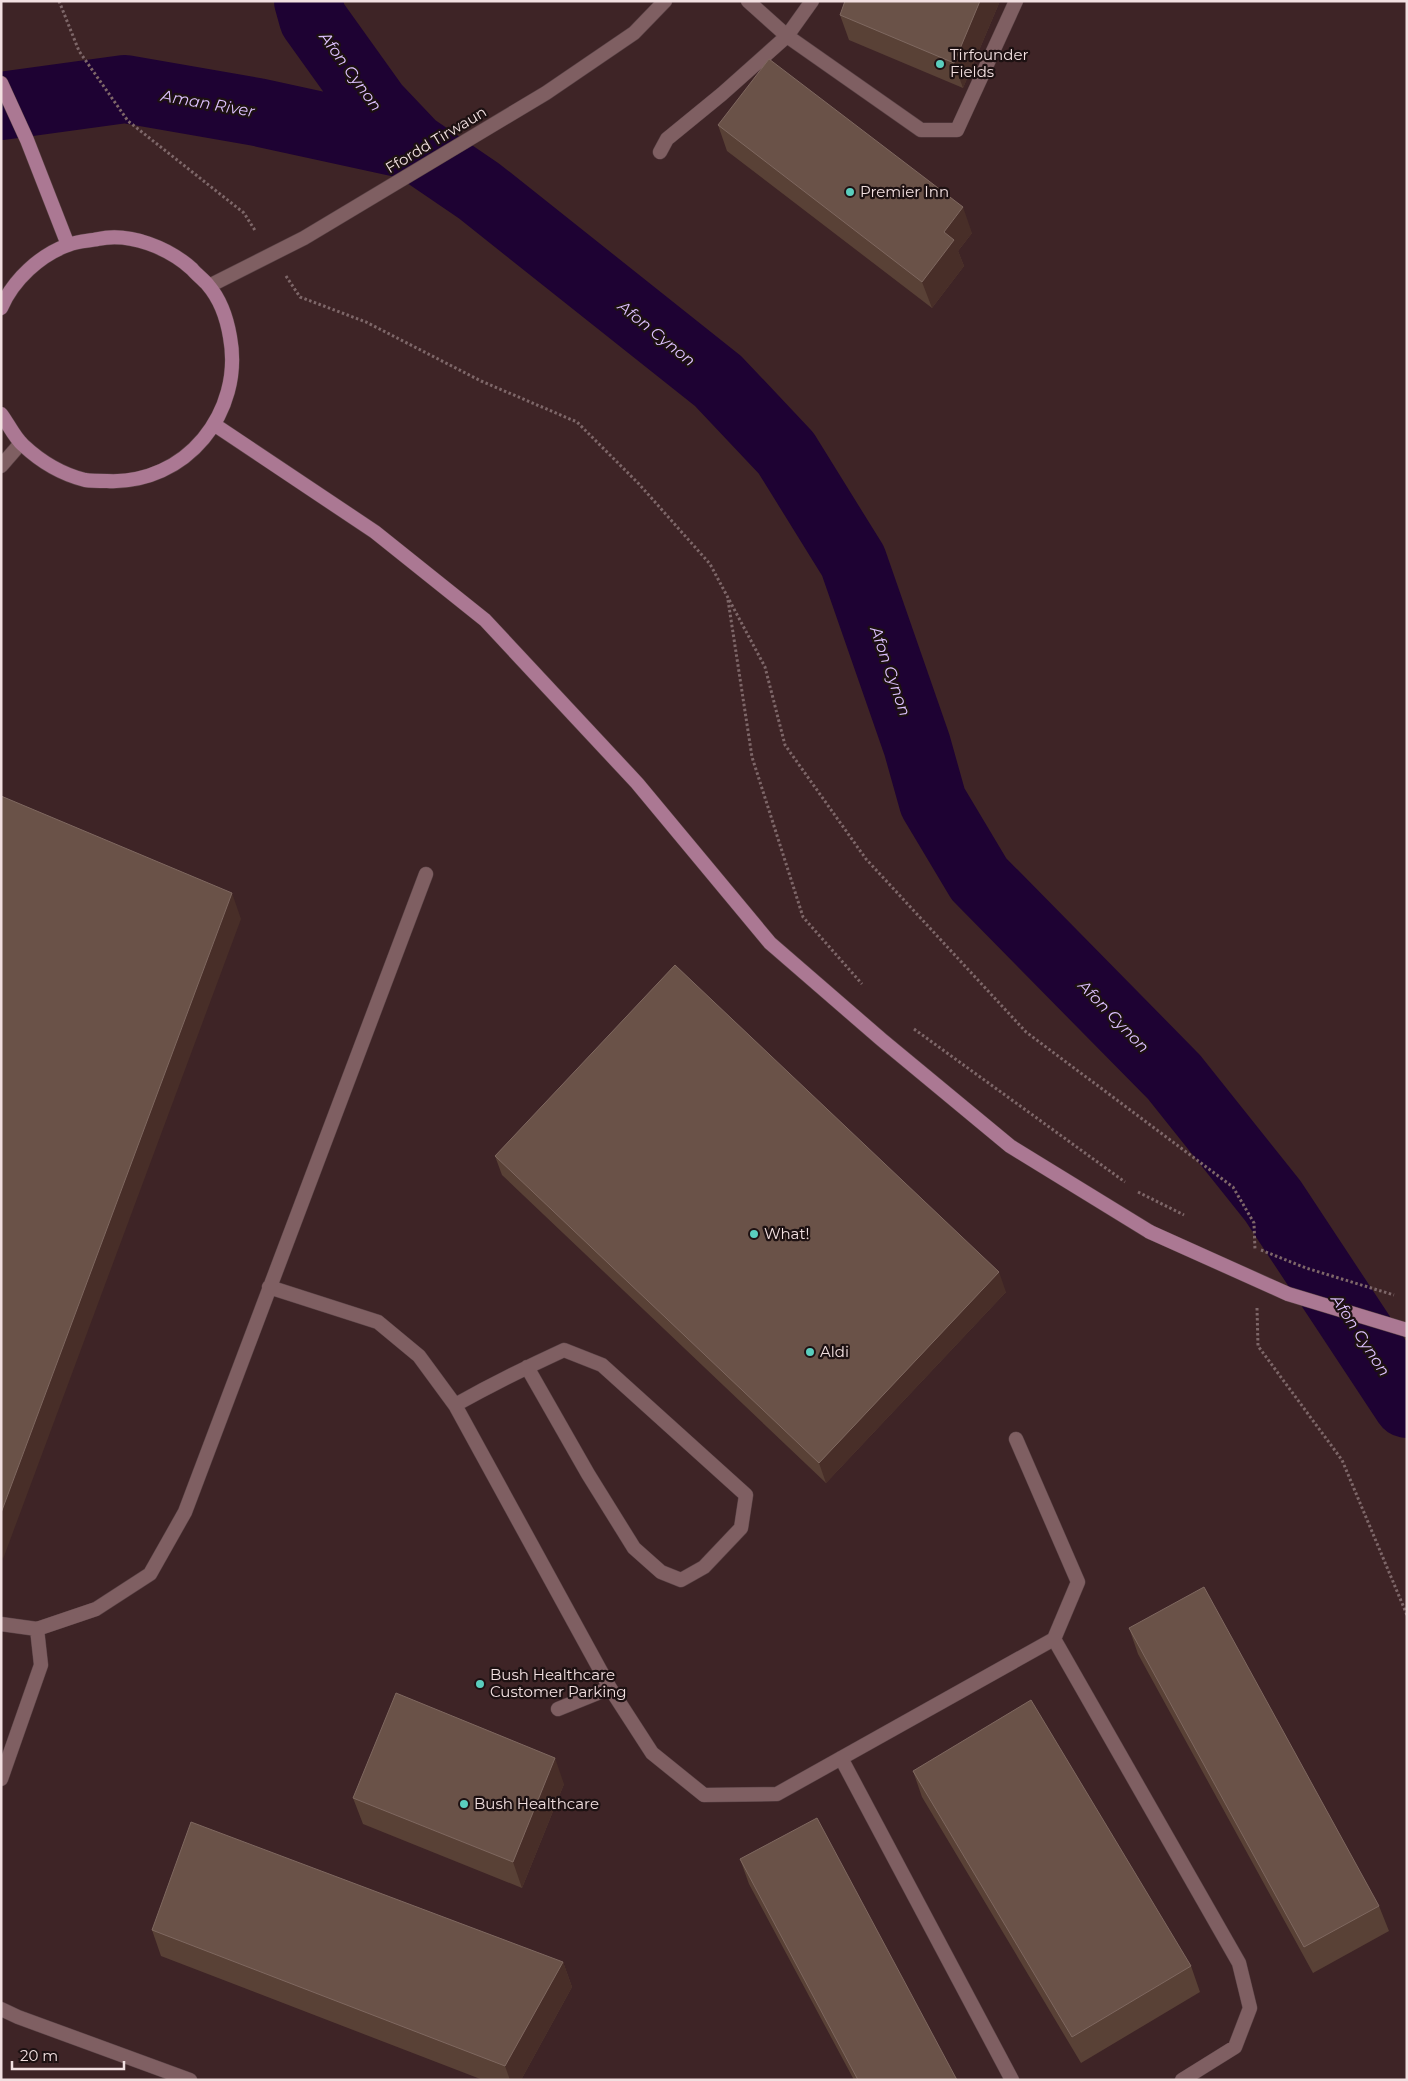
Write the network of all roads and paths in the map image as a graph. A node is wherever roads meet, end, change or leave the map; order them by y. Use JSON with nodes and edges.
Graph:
{"nodes":[{"id":1,"x":59,"y":1,"type":"edge"},
{"id":2,"x":665,"y":1,"type":"edge"},
{"id":3,"x":748,"y":1,"type":"edge"},
{"id":4,"x":812,"y":1,"type":"edge"},
{"id":5,"x":1016,"y":1,"type":"edge"},
{"id":6,"x":787,"y":36,"type":"junction"},
{"id":7,"x":1,"y":83,"type":"edge"},
{"id":8,"x":660,"y":152,"type":"dead end"},
{"id":9,"x":68,"y":245,"type":"junction"},
{"id":10,"x":272,"y":254,"type":"junction"},
{"id":11,"x":209,"y":286,"type":"junction"},
{"id":12,"x":1,"y":308,"type":"edge"},
{"id":13,"x":1,"y":414,"type":"edge"},
{"id":14,"x":214,"y":425,"type":"junction"},
{"id":15,"x":21,"y":443,"type":"junction"},
{"id":16,"x":1,"y":466,"type":"edge"},
{"id":17,"x":728,"y":598,"type":"junction"},
{"id":18,"x":426,"y":874,"type":"dead end"},
{"id":19,"x":866,"y":988,"type":"dead end"},
{"id":20,"x":910,"y":1025,"type":"dead end"},
{"id":21,"x":1130,"y":1186,"type":"dead end"},
{"id":22,"x":1138,"y":1192,"type":"dead end"},
{"id":23,"x":1188,"y":1217,"type":"dead end"},
{"id":24,"x":1247,"y":1244,"type":"dead end"},
{"id":25,"x":1255,"y":1251,"type":"dead end"},
{"id":26,"x":269,"y":1287,"type":"junction"},
{"id":27,"x":1398,"y":1296,"type":"dead end"},
{"id":28,"x":1257,"y":1298,"type":"dead end"},
{"id":29,"x":1407,"y":1330,"type":"edge"},
{"id":30,"x":527,"y":1367,"type":"junction"},
{"id":31,"x":455,"y":1405,"type":"junction"},
{"id":32,"x":1016,"y":1439,"type":"dead end"},
{"id":33,"x":1407,"y":1615,"type":"edge"},
{"id":34,"x":1,"y":1624,"type":"edge"},
{"id":35,"x":37,"y":1629,"type":"junction"},
{"id":36,"x":1054,"y":1639,"type":"junction"},
{"id":37,"x":610,"y":1688,"type":"junction"},
{"id":38,"x":558,"y":1709,"type":"dead end"},
{"id":39,"x":841,"y":1758,"type":"junction"},
{"id":40,"x":1,"y":1778,"type":"edge"},
{"id":41,"x":1,"y":2008,"type":"edge"},
{"id":42,"x":190,"y":2080,"type":"edge"},
{"id":43,"x":1012,"y":2080,"type":"edge"},
{"id":44,"x":1182,"y":2080,"type":"edge"}],
"edges":[{"from":1,"to":10,"type":"path"},
{"from":2,"to":10,"type":"street","name":"Ffordd Tirwaun"},
{"from":3,"to":6,"type":"street"},
{"from":4,"to":6,"type":"street"},
{"from":5,"to":6,"type":"street"},
{"from":6,"to":8,"type":"street"},
{"from":7,"to":9,"type":"main road"},
{"from":9,"to":11,"type":"main road"},
{"from":9,"to":12,"type":"main road"},
{"from":10,"to":11,"type":"street","name":"Ffordd Tirwaun"},
{"from":10,"to":17,"type":"path"},
{"from":11,"to":14,"type":"main road"},
{"from":13,"to":15,"type":"main road"},
{"from":14,"to":15,"type":"main road"},
{"from":14,"to":29,"type":"main road","bridge":true},
{"from":15,"to":16,"type":"street"},
{"from":17,"to":19,"type":"path"},
{"from":17,"to":25,"type":"path"},
{"from":18,"to":26,"type":"street"},
{"from":20,"to":21,"type":"path"},
{"from":22,"to":23,"type":"path","bridge":true},
{"from":24,"to":27,"type":"path","bridge":true},
{"from":26,"to":31,"type":"street"},
{"from":26,"to":35,"type":"street"},
{"from":28,"to":33,"type":"path"},
{"from":30,"to":30,"type":"street"},
{"from":30,"to":31,"type":"street"},
{"from":31,"to":37,"type":"street"},
{"from":32,"to":36,"type":"street"},
{"from":34,"to":35,"type":"street"},
{"from":35,"to":40,"type":"street"},
{"from":36,"to":39,"type":"street"},
{"from":36,"to":44,"type":"street"},
{"from":37,"to":38,"type":"street"},
{"from":37,"to":39,"type":"street"},
{"from":39,"to":43,"type":"street"},
{"from":41,"to":42,"type":"street"}]}
